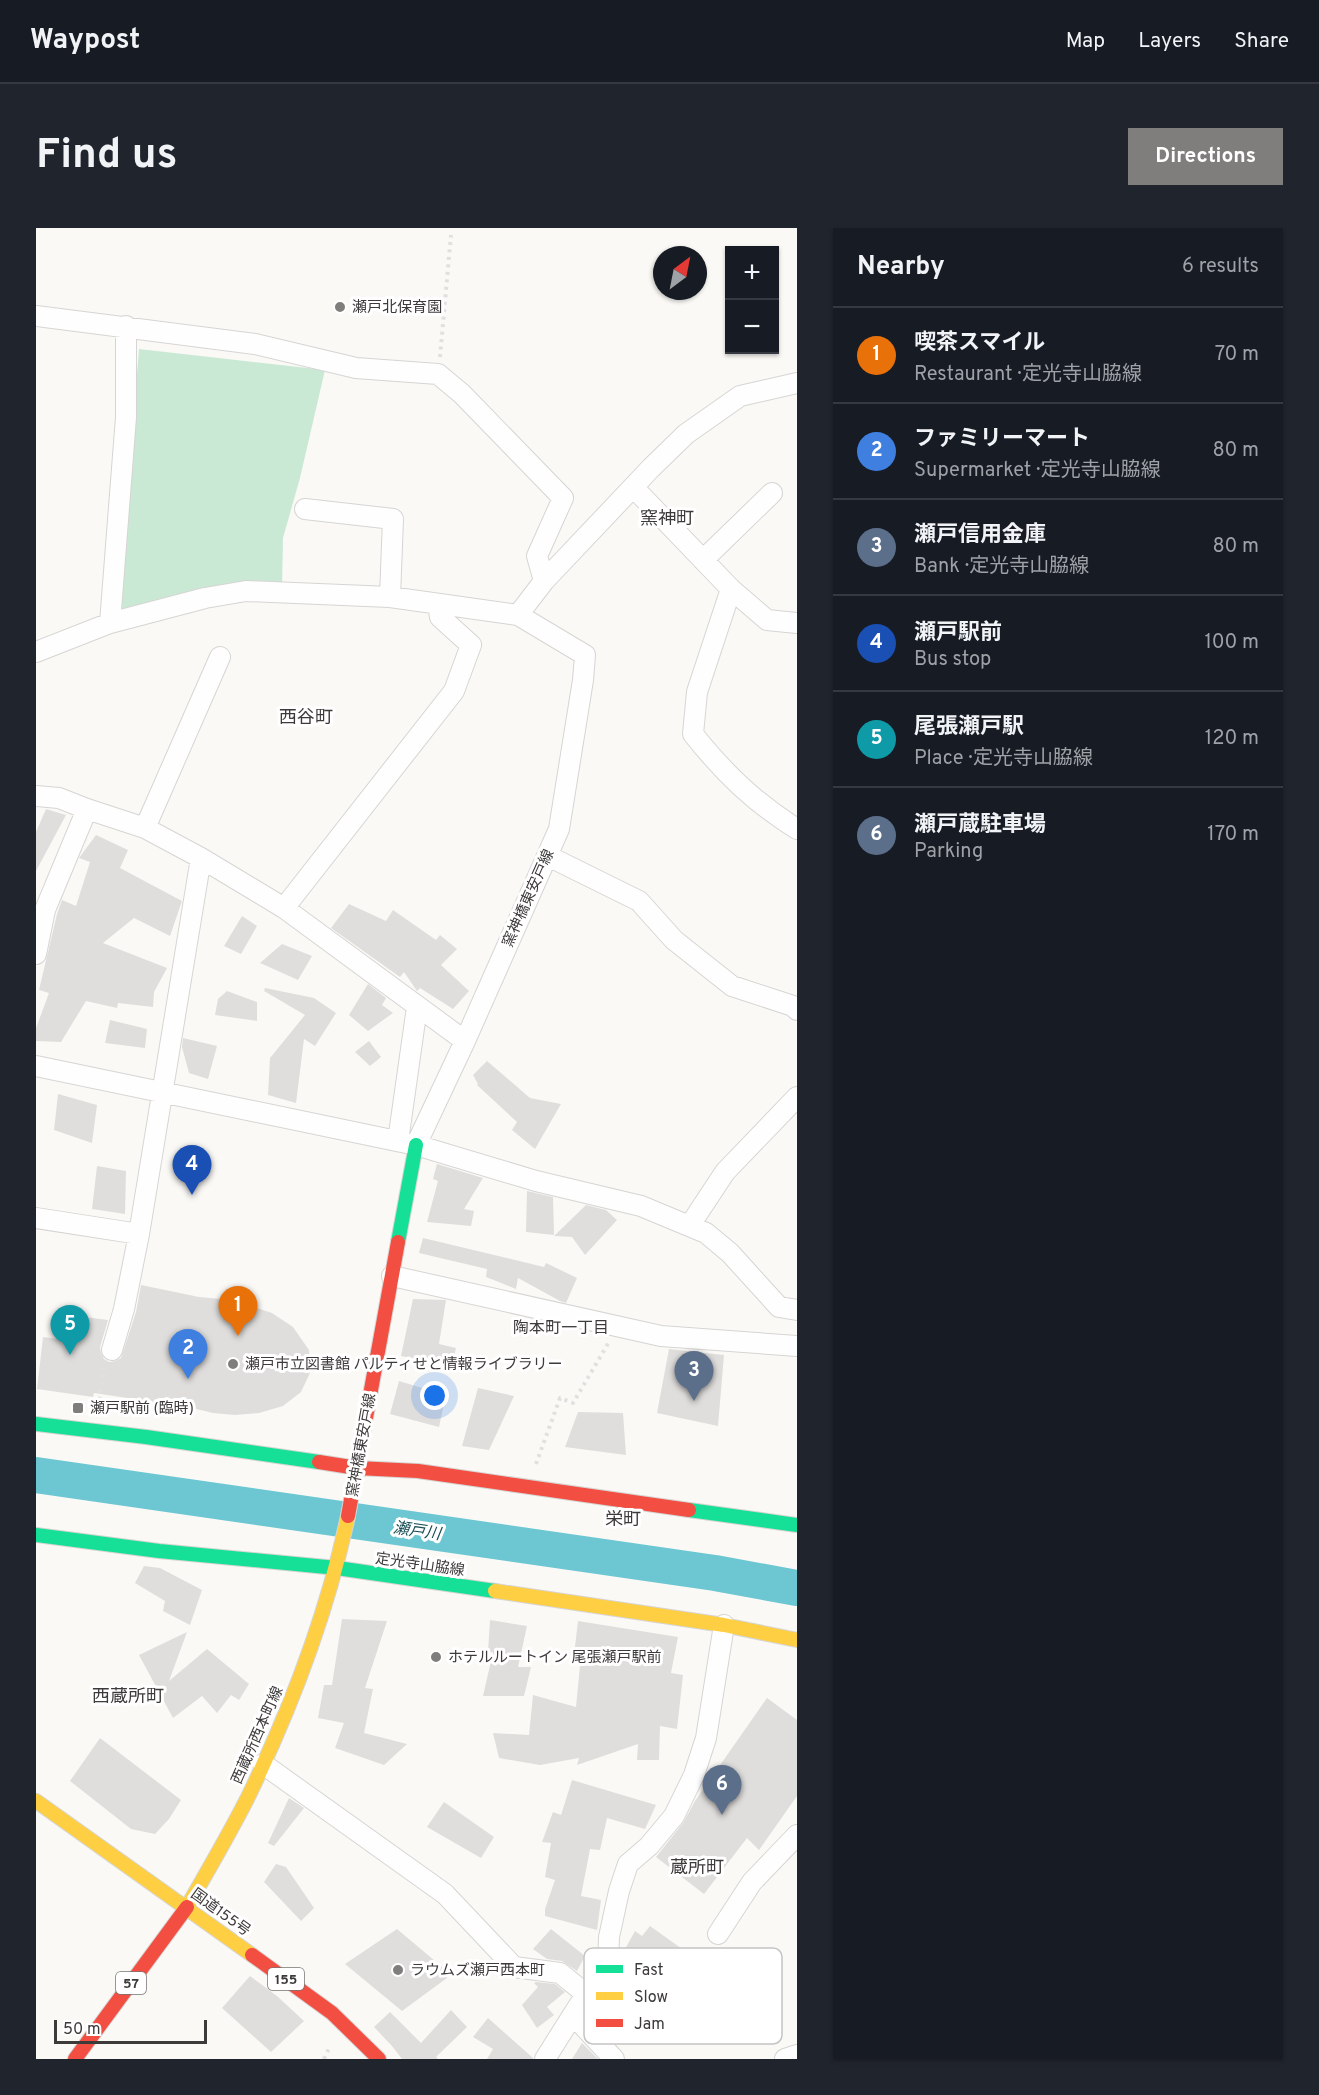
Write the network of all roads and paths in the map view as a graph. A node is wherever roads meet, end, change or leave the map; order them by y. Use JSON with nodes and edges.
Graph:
{"nodes":[{"id":1,"x":451,"y":235,"type":"dead end"},
{"id":2,"x":36,"y":316,"type":"edge"},
{"id":3,"x":126,"y":326,"type":"junction"},
{"id":4,"x":438,"y":374,"type":"junction"},
{"id":5,"x":797,"y":383,"type":"edge"},
{"id":6,"x":634,"y":488,"type":"junction"},
{"id":7,"x":772,"y":494,"type":"dead end"},
{"id":8,"x":305,"y":508,"type":"dead end"},
{"id":9,"x":703,"y":560,"type":"junction"},
{"id":10,"x":544,"y":581,"type":"junction"},
{"id":11,"x":731,"y":589,"type":"junction"},
{"id":12,"x":390,"y":597,"type":"junction"},
{"id":13,"x":438,"y":604,"type":"junction"},
{"id":14,"x":518,"y":615,"type":"junction"},
{"id":15,"x":110,"y":623,"type":"junction"},
{"id":16,"x":797,"y":623,"type":"edge"},
{"id":17,"x":36,"y":652,"type":"edge"},
{"id":18,"x":220,"y":657,"type":"dead end"},
{"id":19,"x":36,"y":796,"type":"edge"},
{"id":20,"x":87,"y":809,"type":"junction"},
{"id":21,"x":145,"y":828,"type":"junction"},
{"id":22,"x":797,"y":829,"type":"edge"},
{"id":23,"x":548,"y":856,"type":"junction"},
{"id":24,"x":201,"y":858,"type":"junction"},
{"id":25,"x":284,"y":908,"type":"junction"},
{"id":26,"x":36,"y":954,"type":"edge"},
{"id":27,"x":417,"y":1007,"type":"junction"},
{"id":28,"x":797,"y":1010,"type":"edge"},
{"id":29,"x":465,"y":1041,"type":"junction"},
{"id":30,"x":36,"y":1066,"type":"edge"},
{"id":31,"x":161,"y":1093,"type":"junction"},
{"id":32,"x":797,"y":1097,"type":"edge"},
{"id":33,"x":407,"y":1143,"type":"junction"},
{"id":34,"x":36,"y":1218,"type":"edge"},
{"id":35,"x":690,"y":1225,"type":"junction"},
{"id":36,"x":139,"y":1234,"type":"junction"},
{"id":37,"x":392,"y":1276,"type":"junction"},
{"id":38,"x":797,"y":1310,"type":"edge"},
{"id":39,"x":619,"y":1326,"type":"junction"},
{"id":40,"x":797,"y":1346,"type":"edge"},
{"id":41,"x":112,"y":1350,"type":"joint"},
{"id":42,"x":94,"y":1387,"type":"dead end"},
{"id":43,"x":101,"y":1388,"type":"junction"},
{"id":44,"x":98,"y":1407,"type":"dead end"},
{"id":45,"x":36,"y":1424,"type":"edge"},
{"id":46,"x":357,"y":1468,"type":"junction"},
{"id":47,"x":528,"y":1487,"type":"junction"},
{"id":48,"x":797,"y":1525,"type":"edge"},
{"id":49,"x":36,"y":1535,"type":"edge"},
{"id":50,"x":338,"y":1562,"type":"junction"},
{"id":51,"x":724,"y":1625,"type":"junction"},
{"id":52,"x":797,"y":1640,"type":"edge"},
{"id":53,"x":263,"y":1764,"type":"junction"},
{"id":54,"x":36,"y":1801,"type":"edge"},
{"id":55,"x":797,"y":1835,"type":"edge"},
{"id":56,"x":187,"y":1907,"type":"junction"},
{"id":57,"x":718,"y":1934,"type":"dead end"},
{"id":58,"x":610,"y":1948,"type":"edge"},
{"id":59,"x":584,"y":1992,"type":"edge"},
{"id":60,"x":584,"y":1997,"type":"edge"},
{"id":61,"x":573,"y":2014,"type":"junction"},
{"id":62,"x":584,"y":2026,"type":"edge"},
{"id":63,"x":600,"y":2044,"type":"edge"},
{"id":64,"x":797,"y":2055,"type":"edge"},
{"id":65,"x":75,"y":2059,"type":"edge"},
{"id":66,"x":379,"y":2059,"type":"edge"},
{"id":67,"x":545,"y":2059,"type":"edge"},
{"id":68,"x":614,"y":2059,"type":"edge"},
{"id":69,"x":785,"y":2059,"type":"edge"}],
"edges":[{"from":1,"to":4,"type":"path"},
{"from":2,"to":3,"type":"street"},
{"from":3,"to":4,"type":"street"},
{"from":3,"to":15,"type":"street"},
{"from":4,"to":10,"type":"street"},
{"from":5,"to":6,"type":"street"},
{"from":6,"to":9,"type":"street"},
{"from":6,"to":10,"type":"street"},
{"from":7,"to":9,"type":"street"},
{"from":8,"to":12,"type":"street"},
{"from":9,"to":11,"type":"street"},
{"from":10,"to":14,"type":"street"},
{"from":11,"to":16,"type":"street"},
{"from":11,"to":22,"type":"street"},
{"from":12,"to":13,"type":"street"},
{"from":12,"to":15,"type":"street"},
{"from":13,"to":14,"type":"street"},
{"from":13,"to":25,"type":"street"},
{"from":14,"to":23,"type":"street","name":"窯神橋東安戸線"},
{"from":15,"to":17,"type":"street"},
{"from":18,"to":21,"type":"street"},
{"from":19,"to":20,"type":"street"},
{"from":20,"to":21,"type":"street"},
{"from":20,"to":26,"type":"street"},
{"from":21,"to":24,"type":"street"},
{"from":23,"to":28,"type":"street"},
{"from":23,"to":29,"type":"street","name":"窯神橋東安戸線"},
{"from":24,"to":25,"type":"street"},
{"from":24,"to":31,"type":"street"},
{"from":25,"to":27,"type":"street"},
{"from":27,"to":29,"type":"street"},
{"from":27,"to":33,"type":"street"},
{"from":29,"to":33,"type":"street","name":"窯神橋東安戸線"},
{"from":30,"to":31,"type":"street"},
{"from":31,"to":33,"type":"street"},
{"from":31,"to":36,"type":"street"},
{"from":32,"to":35,"type":"street"},
{"from":33,"to":35,"type":"street"},
{"from":33,"to":37,"type":"main road","name":"窯神橋東安戸線"},
{"from":34,"to":36,"type":"street"},
{"from":35,"to":38,"type":"street"},
{"from":36,"to":41,"type":"street"},
{"from":37,"to":39,"type":"street"},
{"from":37,"to":46,"type":"main road","name":"窯神橋東安戸線"},
{"from":39,"to":40,"type":"street"},
{"from":39,"to":47,"type":"path"},
{"from":41,"to":43,"type":"path"},
{"from":42,"to":43,"type":"path"},
{"from":43,"to":44,"type":"path"},
{"from":45,"to":46,"type":"main road"},
{"from":46,"to":47,"type":"main road"},
{"from":46,"to":50,"type":"main road","name":"窯神橋東安戸線"},
{"from":47,"to":48,"type":"main road"},
{"from":49,"to":50,"type":"main road","name":"定光寺山脇線"},
{"from":50,"to":51,"type":"main road","name":"定光寺山脇線"},
{"from":50,"to":53,"type":"main road","name":"西蔵所西本町線"},
{"from":51,"to":52,"type":"main road","name":"定光寺山脇線"},
{"from":51,"to":58,"type":"street"},
{"from":53,"to":56,"type":"main road","name":"西蔵所西本町線"},
{"from":53,"to":59,"type":"street"},
{"from":54,"to":56,"type":"main road","name":"国道155号","number":"155"},
{"from":55,"to":57,"type":"street"},
{"from":56,"to":65,"type":"main road","number":"57"},
{"from":56,"to":66,"type":"main road","name":"国道155号","number":"155"},
{"from":60,"to":61,"type":"street"},
{"from":61,"to":62,"type":"street"},
{"from":61,"to":67,"type":"street"},
{"from":63,"to":68,"type":"street"},
{"from":64,"to":69,"type":"street"}]}
